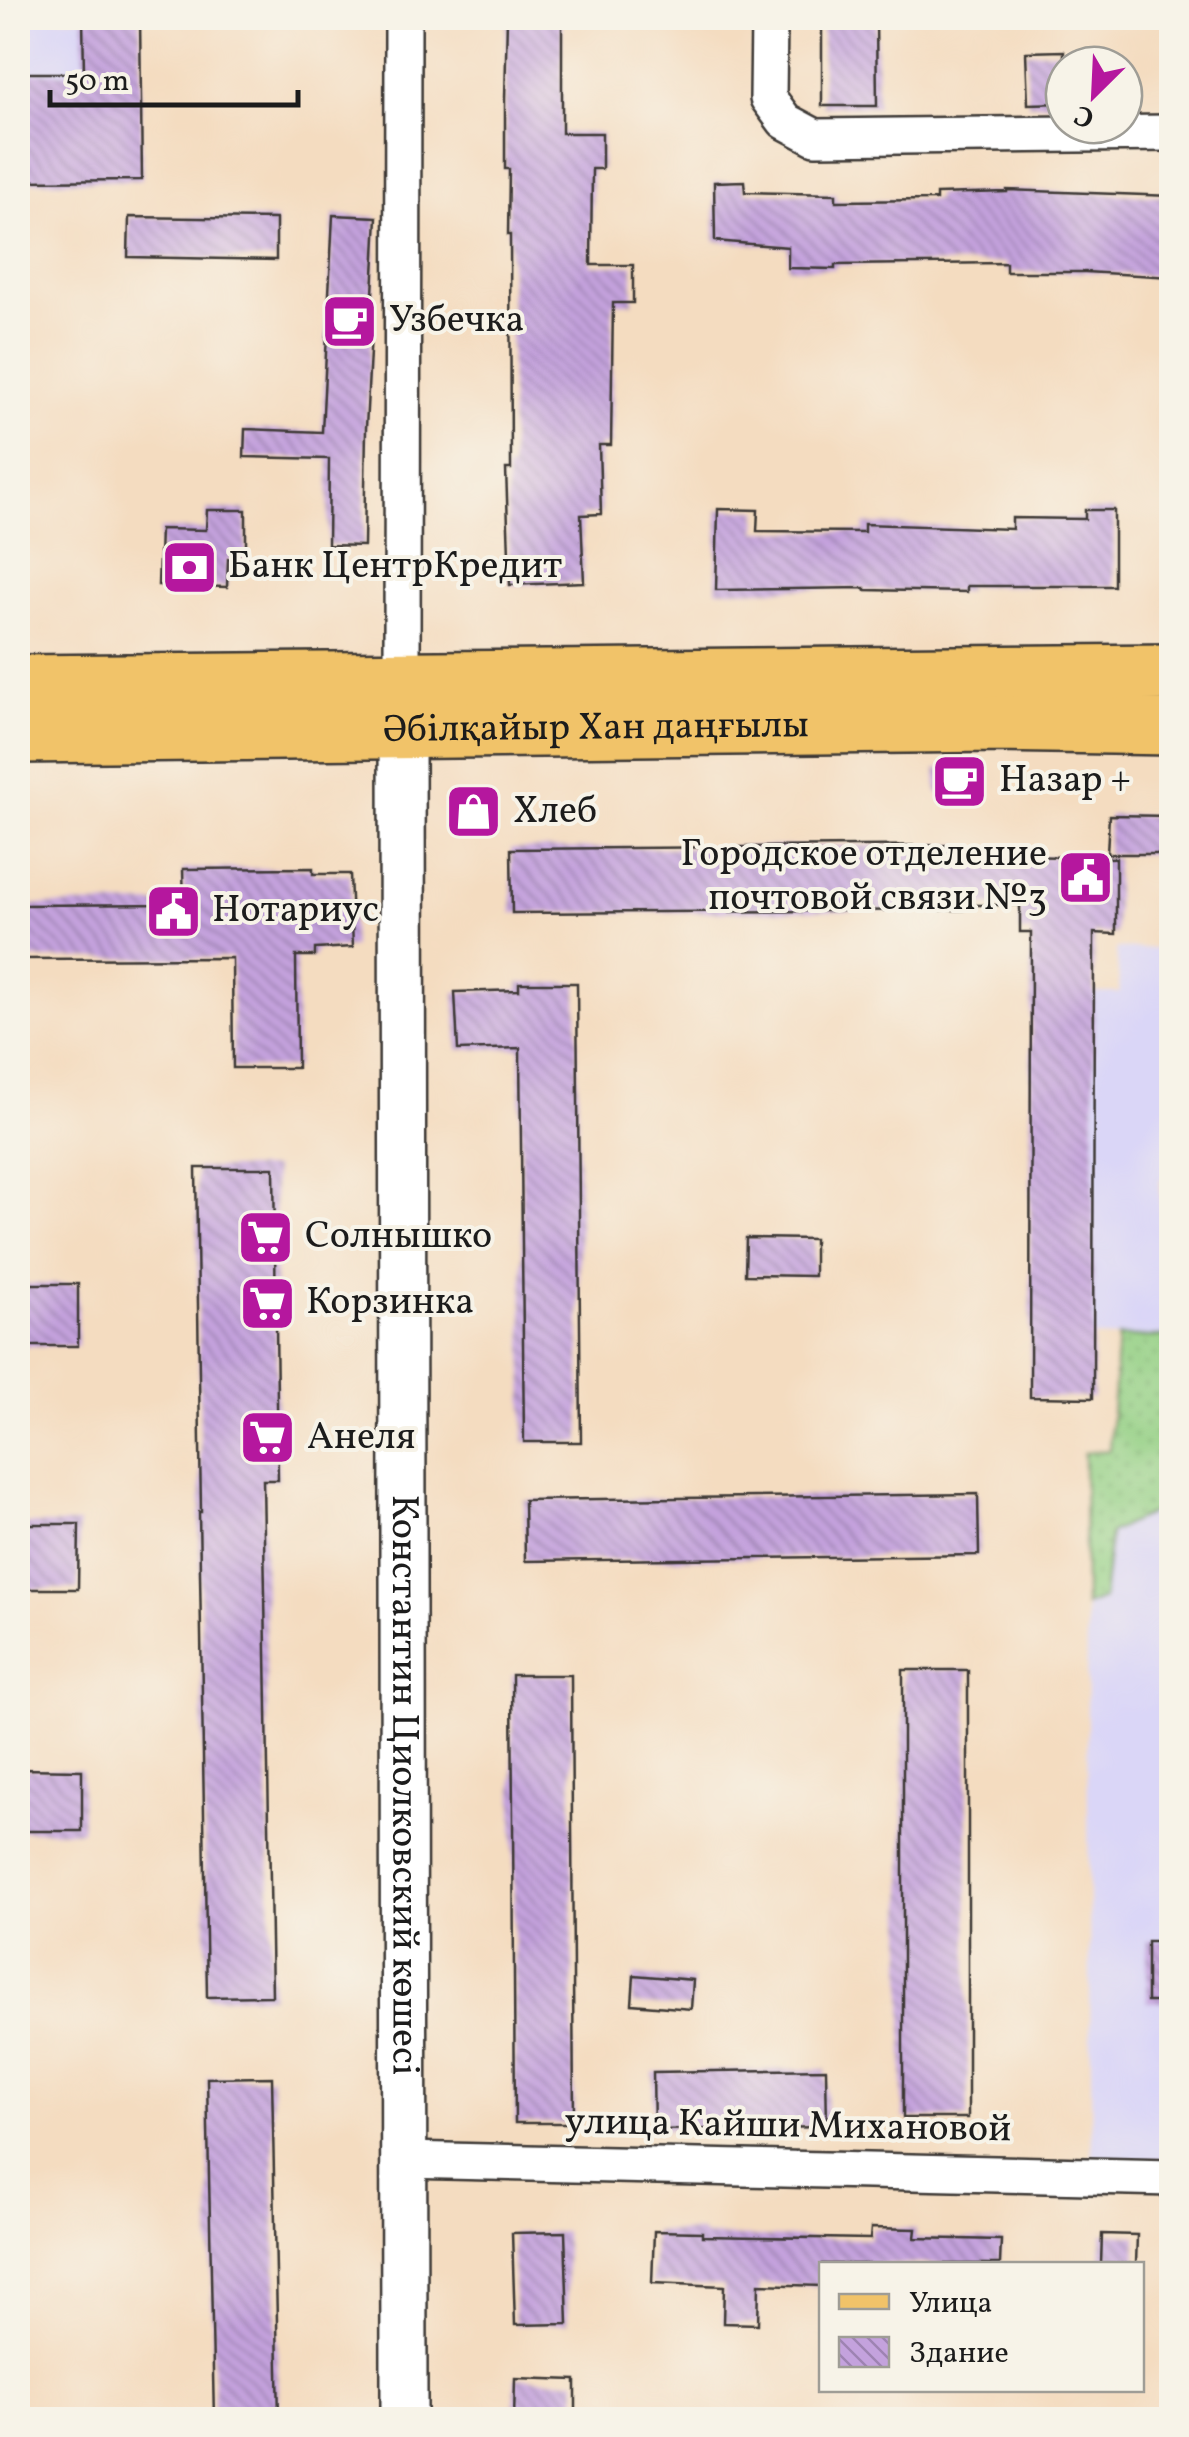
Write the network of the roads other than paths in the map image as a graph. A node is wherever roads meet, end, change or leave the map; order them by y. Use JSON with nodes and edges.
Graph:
{"nodes":[{"id":1,"x":403,"y":18,"type":"edge"},
{"id":2,"x":769,"y":18,"type":"edge"},
{"id":3,"x":1172,"y":134,"type":"edge"},
{"id":4,"x":1172,"y":672,"type":"edge"},
{"id":5,"x":18,"y":683,"type":"edge"},
{"id":6,"x":402,"y":706,"type":"junction"},
{"id":7,"x":1172,"y":727,"type":"edge"},
{"id":8,"x":18,"y":735,"type":"edge"},
{"id":9,"x":404,"y":2160,"type":"junction"},
{"id":10,"x":1172,"y":2178,"type":"edge"},
{"id":11,"x":404,"y":2420,"type":"edge"}],
"edges":[{"from":1,"to":6,"type":"street"},
{"from":2,"to":3,"type":"street"},
{"from":4,"to":6,"type":"main road","name":"Әбілқайыр Хан даңғылы"},
{"from":5,"to":6,"type":"main road","name":"Әбілқайыр Хан даңғылы"},
{"from":6,"to":7,"type":"main road","name":"Әбілқайыр Хан даңғылы"},
{"from":6,"to":8,"type":"main road","name":"Әбілқайыр Хан даңғылы"},
{"from":6,"to":9,"type":"street","name":"Константин Циолковский көшесі"},
{"from":9,"to":10,"type":"street","name":"улица Кайши Михановой"},
{"from":9,"to":11,"type":"street","name":"Константин Циолковский көшесі"}]}
